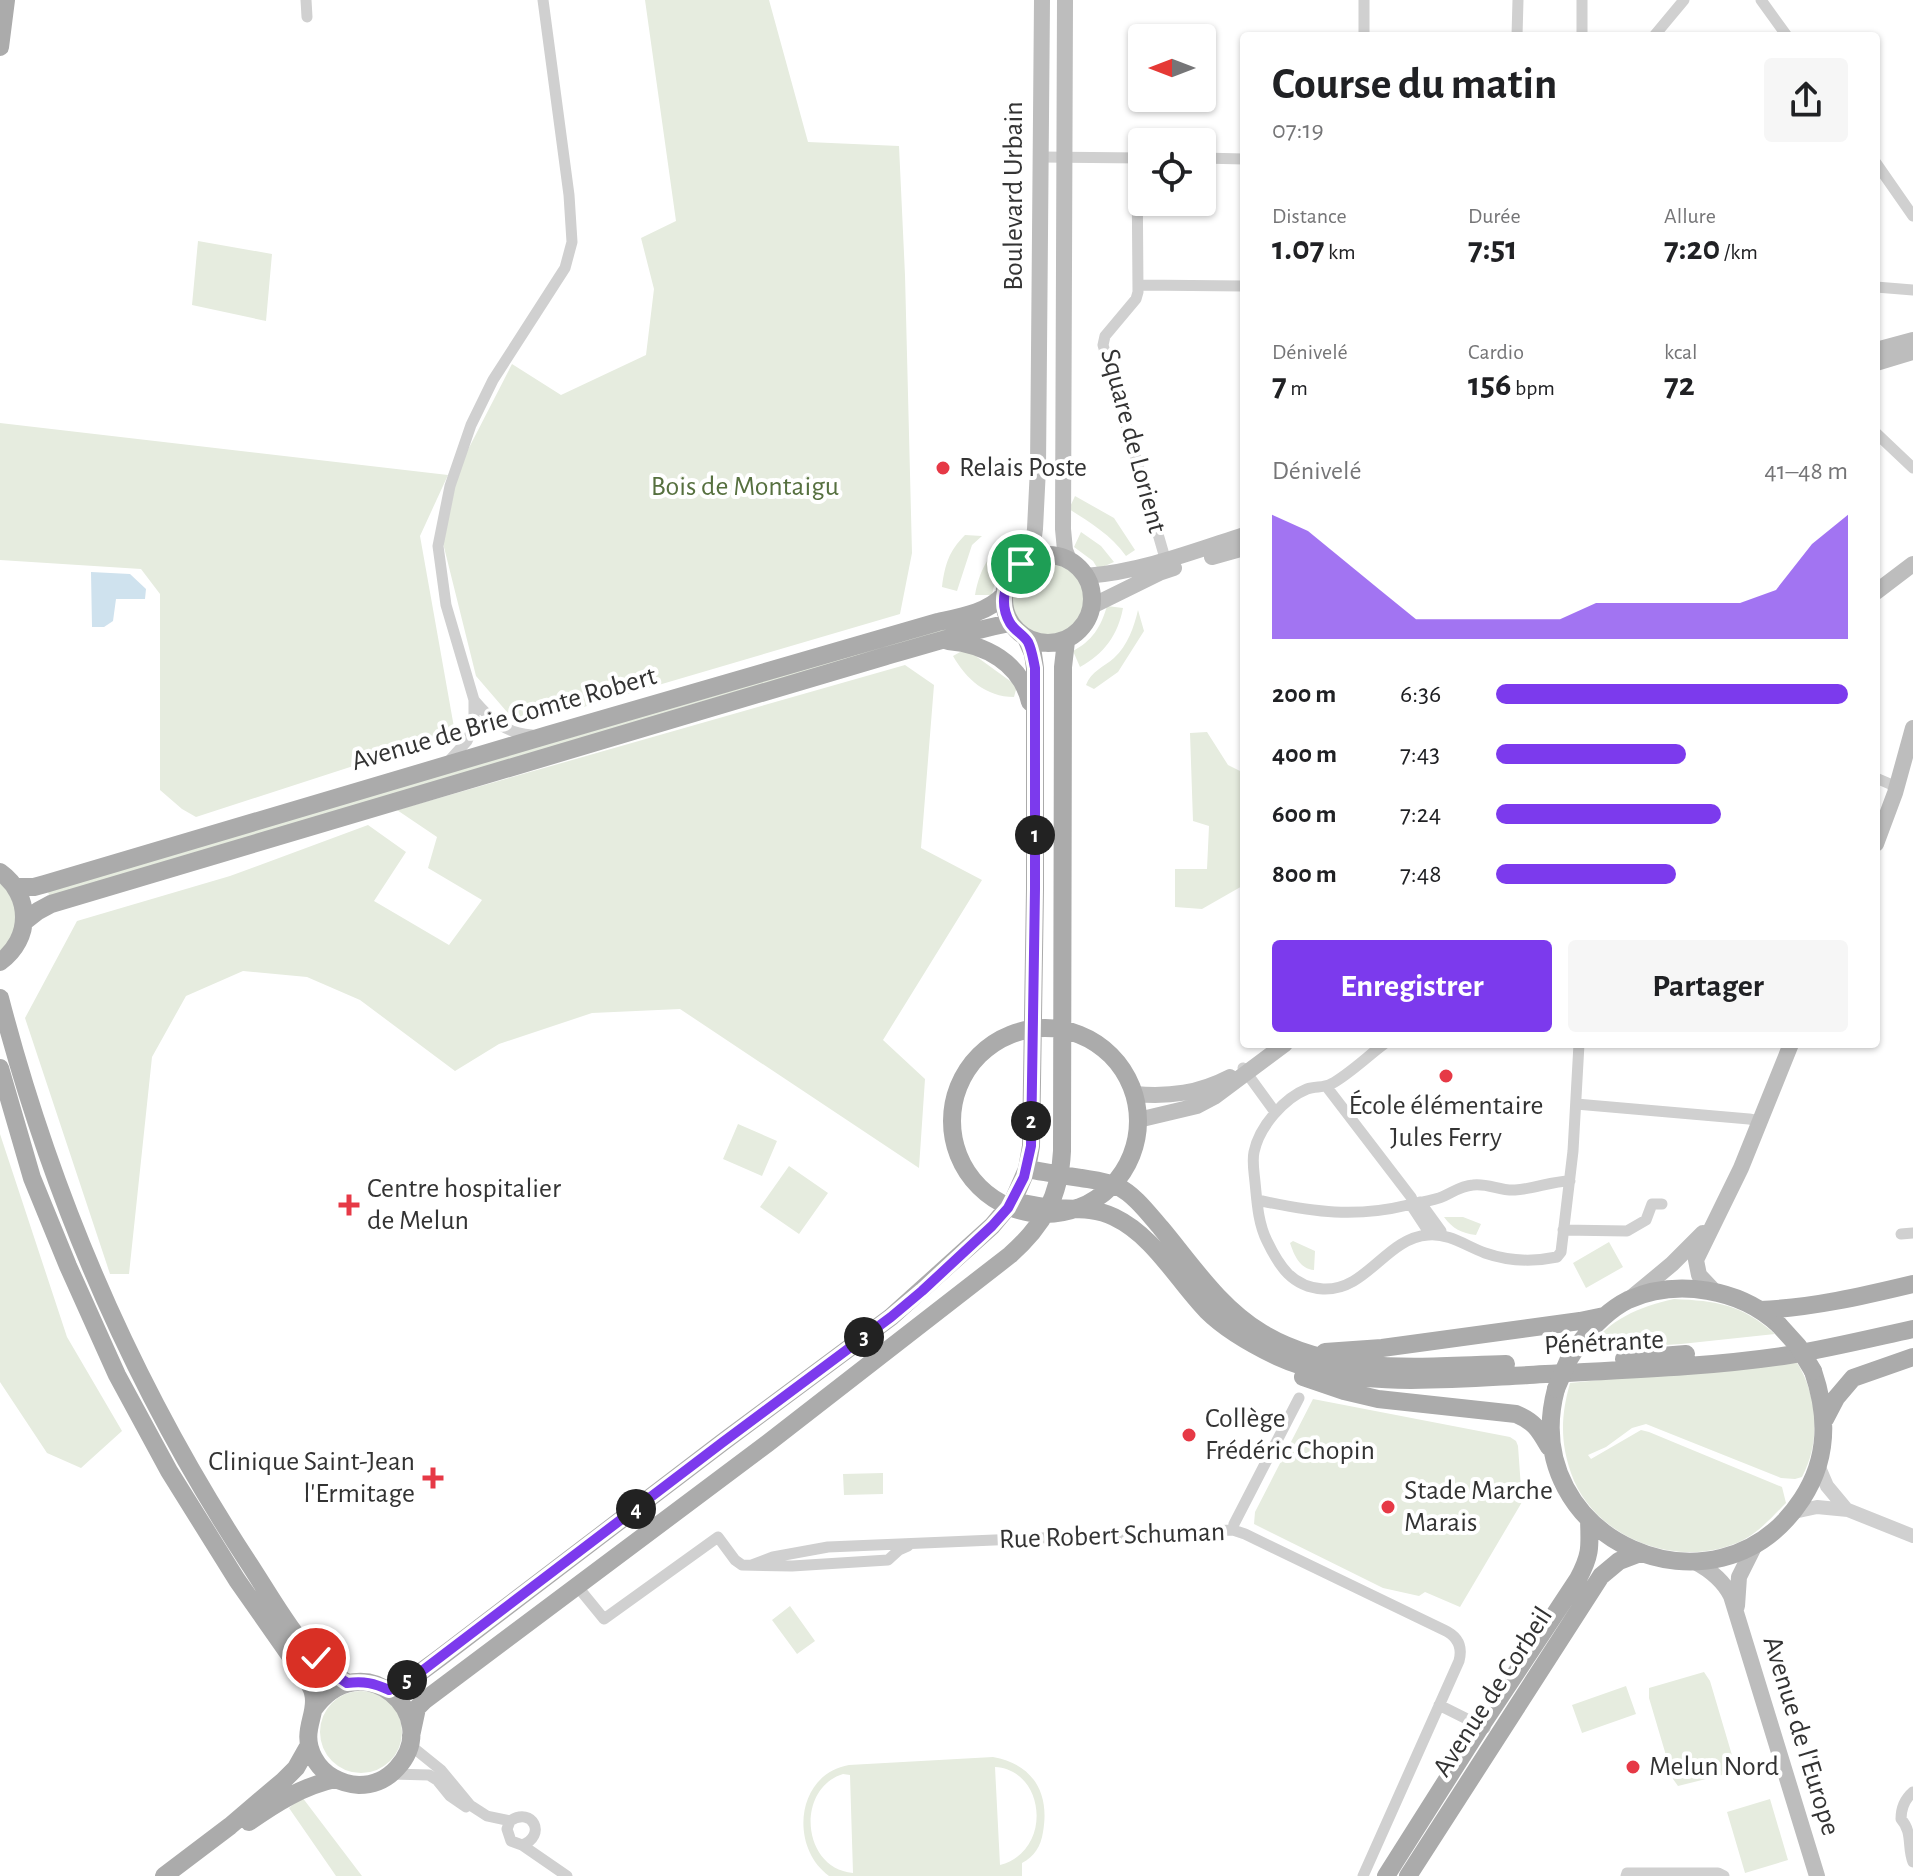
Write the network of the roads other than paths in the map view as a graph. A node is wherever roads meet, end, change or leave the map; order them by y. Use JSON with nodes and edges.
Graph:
{"nodes":[{"id":1,"x":6,"y":0,"type":"edge"},
{"id":2,"x":306,"y":0,"type":"edge"},
{"id":3,"x":543,"y":0,"type":"edge"},
{"id":4,"x":1042,"y":0,"type":"edge"},
{"id":5,"x":1065,"y":0,"type":"edge"},
{"id":6,"x":1364,"y":0,"type":"edge"},
{"id":7,"x":1518,"y":0,"type":"edge"},
{"id":8,"x":1582,"y":0,"type":"edge"},
{"id":9,"x":1684,"y":0,"type":"edge"},
{"id":10,"x":1761,"y":0,"type":"edge"},
{"id":11,"x":307,"y":17,"type":"dead end"},
{"id":12,"x":1364,"y":32,"type":"edge"},
{"id":13,"x":1517,"y":32,"type":"edge"},
{"id":14,"x":1582,"y":32,"type":"edge"},
{"id":15,"x":1657,"y":32,"type":"edge"},
{"id":16,"x":1784,"y":32,"type":"edge"},
{"id":17,"x":0,"y":47,"type":"edge"},
{"id":18,"x":1041,"y":157,"type":"junction"},
{"id":19,"x":1064,"y":157,"type":"junction"},
{"id":20,"x":1128,"y":158,"type":"edge"},
{"id":21,"x":1216,"y":158,"type":"edge"},
{"id":22,"x":1240,"y":159,"type":"edge"},
{"id":23,"x":1880,"y":169,"type":"edge"},
{"id":24,"x":1139,"y":216,"type":"edge"},
{"id":25,"x":1913,"y":216,"type":"edge"},
{"id":26,"x":1138,"y":285,"type":"junction"},
{"id":27,"x":1240,"y":286,"type":"edge"},
{"id":28,"x":1880,"y":287,"type":"edge"},
{"id":29,"x":1913,"y":290,"type":"edge"},
{"id":30,"x":1913,"y":340,"type":"edge"},
{"id":31,"x":1880,"y":349,"type":"edge"},
{"id":32,"x":1913,"y":352,"type":"edge"},
{"id":33,"x":1880,"y":362,"type":"edge"},
{"id":34,"x":1880,"y":437,"type":"edge"},
{"id":35,"x":1913,"y":468,"type":"edge"},
{"id":36,"x":1240,"y":537,"type":"edge"},
{"id":37,"x":1240,"y":549,"type":"edge"},
{"id":38,"x":1031,"y":558,"type":"junction"},
{"id":39,"x":1069,"y":560,"type":"junction"},
{"id":40,"x":1913,"y":564,"type":"edge"},
{"id":41,"x":1167,"y":565,"type":"junction"},
{"id":42,"x":1913,"y":575,"type":"edge"},
{"id":43,"x":1086,"y":576,"type":"junction"},
{"id":44,"x":1880,"y":589,"type":"edge"},
{"id":45,"x":1004,"y":595,"type":"junction"},
{"id":46,"x":1880,"y":599,"type":"edge"},
{"id":47,"x":1092,"y":606,"type":"junction"},
{"id":48,"x":1010,"y":623,"type":"junction"},
{"id":49,"x":1026,"y":638,"type":"junction"},
{"id":50,"x":945,"y":640,"type":"junction"},
{"id":51,"x":1066,"y":641,"type":"junction"},
{"id":52,"x":474,"y":700,"type":"junction"},
{"id":53,"x":1034,"y":716,"type":"junction"},
{"id":54,"x":1913,"y":728,"type":"edge"},
{"id":55,"x":548,"y":735,"type":"junction"},
{"id":56,"x":446,"y":765,"type":"junction"},
{"id":57,"x":1880,"y":780,"type":"edge"},
{"id":58,"x":1897,"y":787,"type":"junction"},
{"id":59,"x":1880,"y":833,"type":"edge"},
{"id":60,"x":0,"y":872,"type":"edge"},
{"id":61,"x":16,"y":887,"type":"junction"},
{"id":62,"x":24,"y":922,"type":"junction"},
{"id":63,"x":0,"y":962,"type":"edge"},
{"id":64,"x":0,"y":998,"type":"edge"},
{"id":65,"x":1272,"y":1048,"type":"edge"},
{"id":66,"x":1279,"y":1048,"type":"edge"},
{"id":67,"x":1379,"y":1048,"type":"edge"},
{"id":68,"x":1579,"y":1048,"type":"edge"},
{"id":69,"x":1789,"y":1048,"type":"edge"},
{"id":70,"x":0,"y":1068,"type":"edge"},
{"id":71,"x":1245,"y":1071,"type":"junction"},
{"id":72,"x":1326,"y":1086,"type":"junction"},
{"id":73,"x":1135,"y":1094,"type":"junction"},
{"id":74,"x":0,"y":1097,"type":"edge"},
{"id":75,"x":1576,"y":1104,"type":"junction"},
{"id":76,"x":1275,"y":1112,"type":"junction"},
{"id":77,"x":1138,"y":1120,"type":"junction"},
{"id":78,"x":1760,"y":1121,"type":"junction"},
{"id":79,"x":29,"y":1166,"type":"junction"},
{"id":80,"x":1027,"y":1169,"type":"junction"},
{"id":81,"x":1061,"y":1175,"type":"junction"},
{"id":82,"x":1570,"y":1181,"type":"junction"},
{"id":83,"x":1013,"y":1201,"type":"junction"},
{"id":84,"x":1257,"y":1202,"type":"junction"},
{"id":85,"x":1415,"y":1203,"type":"junction"},
{"id":86,"x":1662,"y":1204,"type":"dead end"},
{"id":87,"x":1050,"y":1207,"type":"junction"},
{"id":88,"x":1715,"y":1220,"type":"junction"},
{"id":89,"x":1563,"y":1230,"type":"junction"},
{"id":90,"x":1436,"y":1235,"type":"junction"},
{"id":91,"x":1913,"y":1284,"type":"edge"},
{"id":92,"x":1714,"y":1291,"type":"junction"},
{"id":93,"x":1628,"y":1301,"type":"junction"},
{"id":94,"x":1760,"y":1310,"type":"junction"},
{"id":95,"x":1604,"y":1316,"type":"junction"},
{"id":96,"x":1913,"y":1316,"type":"edge"},
{"id":97,"x":1913,"y":1329,"type":"edge"},
{"id":98,"x":1251,"y":1342,"type":"junction"},
{"id":99,"x":1913,"y":1357,"type":"edge"},
{"id":100,"x":1302,"y":1359,"type":"junction"},
{"id":101,"x":1299,"y":1398,"type":"dead end"},
{"id":102,"x":1825,"y":1419,"type":"junction"},
{"id":103,"x":1553,"y":1453,"type":"junction"},
{"id":104,"x":1818,"y":1465,"type":"junction"},
{"id":105,"x":1848,"y":1510,"type":"junction"},
{"id":106,"x":1794,"y":1512,"type":"junction"},
{"id":107,"x":1589,"y":1520,"type":"junction"},
{"id":108,"x":1233,"y":1530,"type":"junction"},
{"id":109,"x":1913,"y":1536,"type":"edge"},
{"id":110,"x":911,"y":1545,"type":"junction"},
{"id":111,"x":1755,"y":1545,"type":"junction"},
{"id":112,"x":1640,"y":1553,"type":"junction"},
{"id":113,"x":1695,"y":1562,"type":"junction"},
{"id":114,"x":752,"y":1565,"type":"junction"},
{"id":115,"x":577,"y":1586,"type":"junction"},
{"id":116,"x":1737,"y":1612,"type":"junction"},
{"id":117,"x":347,"y":1683,"type":"junction"},
{"id":118,"x":389,"y":1690,"type":"junction"},
{"id":119,"x":1439,"y":1705,"type":"junction"},
{"id":120,"x":313,"y":1710,"type":"junction"},
{"id":121,"x":1481,"y":1726,"type":"junction"},
{"id":122,"x":1499,"y":1737,"type":"junction"},
{"id":123,"x":411,"y":1741,"type":"junction"},
{"id":124,"x":309,"y":1745,"type":"junction"},
{"id":125,"x":391,"y":1774,"type":"junction"},
{"id":126,"x":335,"y":1779,"type":"junction"},
{"id":127,"x":1913,"y":1792,"type":"edge"},
{"id":128,"x":260,"y":1808,"type":"junction"},
{"id":129,"x":510,"y":1821,"type":"junction"},
{"id":130,"x":534,"y":1836,"type":"junction"},
{"id":131,"x":509,"y":1838,"type":"junction"},
{"id":132,"x":522,"y":1845,"type":"junction"},
{"id":133,"x":1913,"y":1862,"type":"edge"},
{"id":134,"x":564,"y":1874,"type":"edge"},
{"id":135,"x":164,"y":1876,"type":"edge"},
{"id":136,"x":178,"y":1876,"type":"edge"},
{"id":137,"x":1363,"y":1876,"type":"edge"},
{"id":138,"x":1386,"y":1876,"type":"edge"},
{"id":139,"x":1408,"y":1876,"type":"edge"},
{"id":140,"x":1626,"y":1876,"type":"edge"},
{"id":141,"x":1724,"y":1876,"type":"edge"},
{"id":142,"x":1817,"y":1876,"type":"edge"}],
"edges":[{"from":1,"to":17,"type":"main road"},
{"from":2,"to":11,"type":"street"},
{"from":3,"to":52,"type":"street"},
{"from":4,"to":18,"type":"main road","name":"Boulevard Urbain"},
{"from":5,"to":19,"type":"main road"},
{"from":6,"to":12,"type":"street"},
{"from":7,"to":13,"type":"street"},
{"from":8,"to":14,"type":"street"},
{"from":9,"to":15,"type":"street"},
{"from":10,"to":16,"type":"street"},
{"from":18,"to":19,"type":"street"},
{"from":18,"to":38,"type":"main road","name":"Boulevard Urbain"},
{"from":19,"to":20,"type":"street"},
{"from":19,"to":39,"type":"main road"},
{"from":21,"to":22,"type":"street"},
{"from":23,"to":25,"type":"street"},
{"from":24,"to":26,"type":"street"},
{"from":26,"to":27,"type":"street"},
{"from":26,"to":41,"type":"street","name":"Square de Lorient"},
{"from":28,"to":29,"type":"street"},
{"from":30,"to":31,"type":"main road"},
{"from":32,"to":33,"type":"main road"},
{"from":34,"to":35,"type":"street"},
{"from":36,"to":41,"type":"main road"},
{"from":37,"to":41,"type":"main road"},
{"from":38,"to":39,"type":"main road"},
{"from":38,"to":45,"type":"main road"},
{"from":39,"to":43,"type":"main road"},
{"from":40,"to":44,"type":"main road"},
{"from":41,"to":43,"type":"main road"},
{"from":41,"to":47,"type":"main road"},
{"from":42,"to":46,"type":"main road"},
{"from":43,"to":47,"type":"main road"},
{"from":45,"to":48,"type":"main road"},
{"from":45,"to":55,"type":"main road","name":"Avenue de Brie Comte Robert"},
{"from":47,"to":51,"type":"main road"},
{"from":48,"to":49,"type":"main road"},
{"from":48,"to":50,"type":"main road","name":"Avenue de Brie Comte Robert"},
{"from":49,"to":51,"type":"main road"},
{"from":49,"to":53,"type":"main road"},
{"from":50,"to":53,"type":"main road"},
{"from":50,"to":62,"type":"main road","name":"Avenue de Brie Comte Robert"},
{"from":51,"to":81,"type":"main road"},
{"from":52,"to":55,"type":"street"},
{"from":52,"to":56,"type":"street"},
{"from":53,"to":80,"type":"main road"},
{"from":54,"to":58,"type":"main road"},
{"from":55,"to":56,"type":"main road","name":"Avenue de Brie Comte Robert"},
{"from":56,"to":61,"type":"main road","name":"Avenue de Brie Comte Robert"},
{"from":57,"to":58,"type":"street"},
{"from":58,"to":59,"type":"main road"},
{"from":60,"to":61,"type":"main road"},
{"from":61,"to":62,"type":"main road"},
{"from":62,"to":63,"type":"main road"},
{"from":64,"to":117,"type":"main road"},
{"from":65,"to":71,"type":"main road"},
{"from":66,"to":71,"type":"main road"},
{"from":67,"to":72,"type":"street"},
{"from":68,"to":75,"type":"street"},
{"from":69,"to":78,"type":"main road"},
{"from":70,"to":79,"type":"main road"},
{"from":71,"to":73,"type":"main road"},
{"from":71,"to":76,"type":"street"},
{"from":71,"to":77,"type":"main road"},
{"from":72,"to":76,"type":"street"},
{"from":72,"to":85,"type":"street"},
{"from":73,"to":77,"type":"main road"},
{"from":73,"to":77,"type":"main road"},
{"from":74,"to":79,"type":"main road"},
{"from":75,"to":78,"type":"street"},
{"from":75,"to":82,"type":"street"},
{"from":76,"to":84,"type":"street"},
{"from":78,"to":88,"type":"main road"},
{"from":79,"to":120,"type":"main road"},
{"from":80,"to":81,"type":"main road"},
{"from":80,"to":83,"type":"main road"},
{"from":81,"to":87,"type":"main road"},
{"from":81,"to":100,"type":"main road"},
{"from":82,"to":85,"type":"street"},
{"from":82,"to":89,"type":"street"},
{"from":83,"to":87,"type":"main road"},
{"from":83,"to":118,"type":"main road"},
{"from":84,"to":85,"type":"street"},
{"from":84,"to":90,"type":"street"},
{"from":85,"to":90,"type":"street"},
{"from":86,"to":89,"type":"street"},
{"from":87,"to":98,"type":"main road"},
{"from":87,"to":115,"type":"main road"},
{"from":88,"to":92,"type":"main road"},
{"from":88,"to":93,"type":"main road"},
{"from":89,"to":90,"type":"street"},
{"from":91,"to":94,"type":"main road"},
{"from":92,"to":93,"type":"main road"},
{"from":92,"to":94,"type":"main road"},
{"from":93,"to":95,"type":"main road"},
{"from":94,"to":102,"type":"main road","bridge":true},
{"from":95,"to":100,"type":"main road"},
{"from":95,"to":103,"type":"main road","bridge":true},
{"from":96,"to":100,"type":"main road","name":"Pénétrante"},
{"from":97,"to":100,"type":"main road","name":"Pénétrante"},
{"from":98,"to":100,"type":"main road"},
{"from":98,"to":103,"type":"main road"},
{"from":99,"to":102,"type":"main road"},
{"from":101,"to":108,"type":"street"},
{"from":102,"to":104,"type":"main road"},
{"from":103,"to":107,"type":"main road"},
{"from":104,"to":105,"type":"street"},
{"from":104,"to":106,"type":"main road"},
{"from":105,"to":106,"type":"street"},
{"from":105,"to":109,"type":"street"},
{"from":106,"to":111,"type":"main road"},
{"from":107,"to":112,"type":"main road"},
{"from":107,"to":121,"type":"main road"},
{"from":108,"to":110,"type":"street","name":"Rue Robert Schuman"},
{"from":108,"to":119,"type":"street","name":"Rue Robert Schuman"},
{"from":110,"to":114,"type":"street","name":"Rue Robert Schuman"},
{"from":110,"to":114,"type":"street","name":"Rue Robert Schuman"},
{"from":111,"to":113,"type":"main road"},
{"from":111,"to":116,"type":"main road","name":"Avenue de l'Europe"},
{"from":112,"to":113,"type":"main road"},
{"from":112,"to":122,"type":"main road","name":"Avenue de Corbeil"},
{"from":113,"to":116,"type":"main road","name":"Avenue de l'Europe"},
{"from":114,"to":115,"type":"street"},
{"from":115,"to":123,"type":"main road"},
{"from":116,"to":142,"type":"main road","name":"Avenue de l'Europe"},
{"from":117,"to":118,"type":"main road"},
{"from":117,"to":120,"type":"main road"},
{"from":118,"to":123,"type":"main road"},
{"from":119,"to":121,"type":"street"},
{"from":119,"to":137,"type":"street","name":"Rue Robert Schuman"},
{"from":120,"to":124,"type":"main road"},
{"from":121,"to":122,"type":"street"},
{"from":121,"to":138,"type":"main road"},
{"from":122,"to":139,"type":"main road","name":"Avenue de Corbeil"},
{"from":123,"to":125,"type":"main road"},
{"from":123,"to":129,"type":"street"},
{"from":124,"to":126,"type":"main road"},
{"from":124,"to":128,"type":"main road"},
{"from":125,"to":126,"type":"main road"},
{"from":125,"to":131,"type":"street"},
{"from":126,"to":128,"type":"main road"},
{"from":127,"to":133,"type":"street"},
{"from":128,"to":135,"type":"main road"},
{"from":128,"to":136,"type":"main road"},
{"from":129,"to":130,"type":"street"},
{"from":129,"to":131,"type":"street"},
{"from":130,"to":132,"type":"street"},
{"from":130,"to":134,"type":"street"},
{"from":131,"to":132,"type":"street"},
{"from":132,"to":134,"type":"street"},
{"from":140,"to":141,"type":"street"}]}
